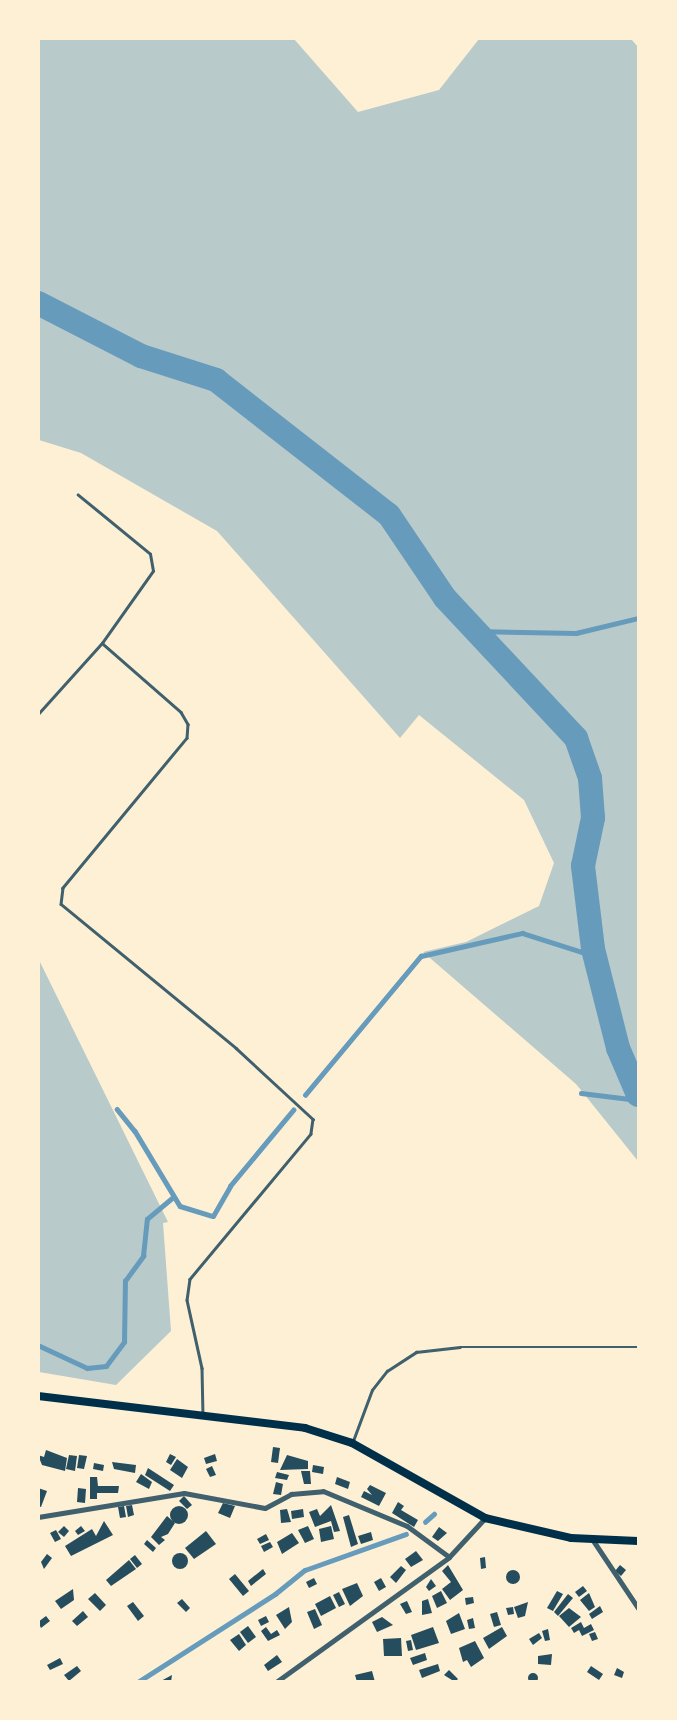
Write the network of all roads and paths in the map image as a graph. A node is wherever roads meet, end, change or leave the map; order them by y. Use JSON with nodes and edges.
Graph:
{"nodes":[{"id":1,"x":78,"y":495,"type":"dead end"},
{"id":2,"x":102,"y":643,"type":"junction"},
{"id":3,"x":38,"y":714,"type":"edge"},
{"id":4,"x":639,"y":1347,"type":"edge"},
{"id":5,"x":38,"y":1396,"type":"edge"},
{"id":6,"x":203,"y":1414,"type":"junction"},
{"id":7,"x":352,"y":1443,"type":"junction"},
{"id":8,"x":38,"y":1517,"type":"edge"},
{"id":9,"x":485,"y":1518,"type":"junction"},
{"id":10,"x":592,"y":1539,"type":"junction"},
{"id":11,"x":639,"y":1541,"type":"edge"},
{"id":12,"x":449,"y":1557,"type":"junction"},
{"id":13,"x":639,"y":1608,"type":"edge"},
{"id":14,"x":276,"y":1682,"type":"edge"}],
"edges":[{"from":1,"to":2,"type":"lane"},
{"from":2,"to":3,"type":"lane"},
{"from":2,"to":6,"type":"lane"},
{"from":4,"to":7,"type":"lane"},
{"from":5,"to":6,"type":"main road"},
{"from":6,"to":7,"type":"main road"},
{"from":7,"to":9,"type":"main road"},
{"from":8,"to":12,"type":"street"},
{"from":9,"to":10,"type":"main road"},
{"from":9,"to":12,"type":"street"},
{"from":10,"to":11,"type":"main road"},
{"from":10,"to":13,"type":"street"},
{"from":12,"to":14,"type":"street"}]}
